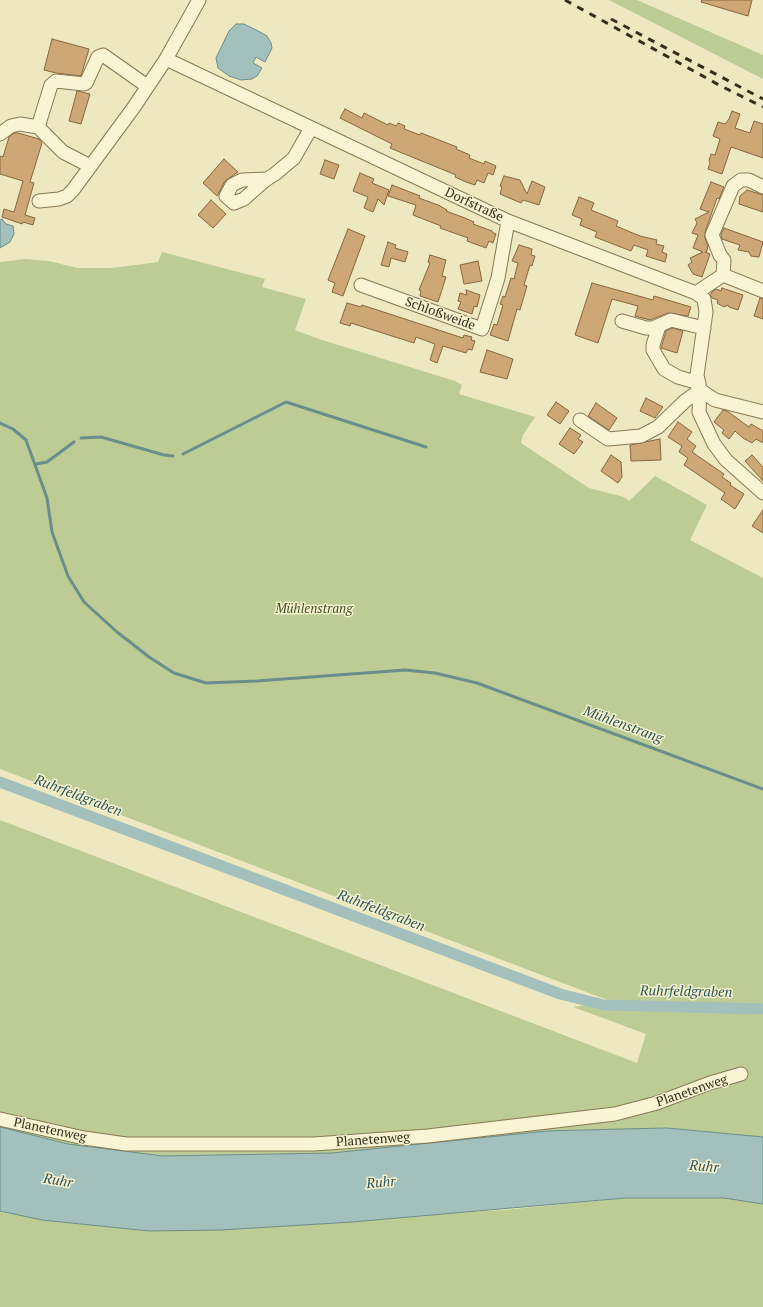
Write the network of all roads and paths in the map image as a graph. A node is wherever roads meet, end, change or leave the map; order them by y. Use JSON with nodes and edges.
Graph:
{"nodes":[{"id":1,"x":199,"y":0,"type":"edge"},
{"id":2,"x":166,"y":59,"type":"junction"},
{"id":3,"x":147,"y":86,"type":"junction"},
{"id":4,"x":38,"y":128,"type":"junction"},
{"id":5,"x":311,"y":128,"type":"junction"},
{"id":6,"x":0,"y":134,"type":"edge"},
{"id":7,"x":90,"y":166,"type":"junction"},
{"id":8,"x":267,"y":179,"type":"dead end"},
{"id":9,"x":763,"y":186,"type":"edge"},
{"id":10,"x":39,"y":201,"type":"dead end"},
{"id":11,"x":508,"y":221,"type":"junction"},
{"id":12,"x":723,"y":275,"type":"junction"},
{"id":13,"x":361,"y":285,"type":"dead end"},
{"id":14,"x":763,"y":291,"type":"edge"},
{"id":15,"x":696,"y":293,"type":"junction"},
{"id":16,"x":622,"y":321,"type":"dead end"},
{"id":17,"x":659,"y":326,"type":"junction"},
{"id":18,"x":704,"y":328,"type":"junction"},
{"id":19,"x":699,"y":387,"type":"junction"},
{"id":20,"x":763,"y":412,"type":"edge"},
{"id":21,"x":580,"y":420,"type":"dead end"},
{"id":22,"x":763,"y":494,"type":"edge"},
{"id":23,"x":741,"y":1074,"type":"dead end"},
{"id":24,"x":0,"y":1119,"type":"edge"}],
"edges":[{"from":1,"to":2,"type":"street"},
{"from":2,"to":3,"type":"street"},
{"from":2,"to":5,"type":"street","name":"Dorfstraße"},
{"from":3,"to":4,"type":"street"},
{"from":3,"to":7,"type":"street"},
{"from":4,"to":6,"type":"street"},
{"from":4,"to":7,"type":"street"},
{"from":5,"to":8,"type":"street"},
{"from":5,"to":11,"type":"street","name":"Dorfstraße"},
{"from":7,"to":10,"type":"street"},
{"from":9,"to":12,"type":"street"},
{"from":11,"to":13,"type":"street","name":"Schloßweide"},
{"from":11,"to":15,"type":"street","name":"Dorfstraße"},
{"from":12,"to":14,"type":"street"},
{"from":12,"to":15,"type":"street"},
{"from":15,"to":18,"type":"street"},
{"from":16,"to":17,"type":"street"},
{"from":17,"to":18,"type":"street"},
{"from":17,"to":19,"type":"street"},
{"from":18,"to":19,"type":"street"},
{"from":19,"to":20,"type":"street"},
{"from":19,"to":21,"type":"street"},
{"from":19,"to":22,"type":"street"},
{"from":23,"to":24,"type":"street","name":"Planetenweg"}]}
